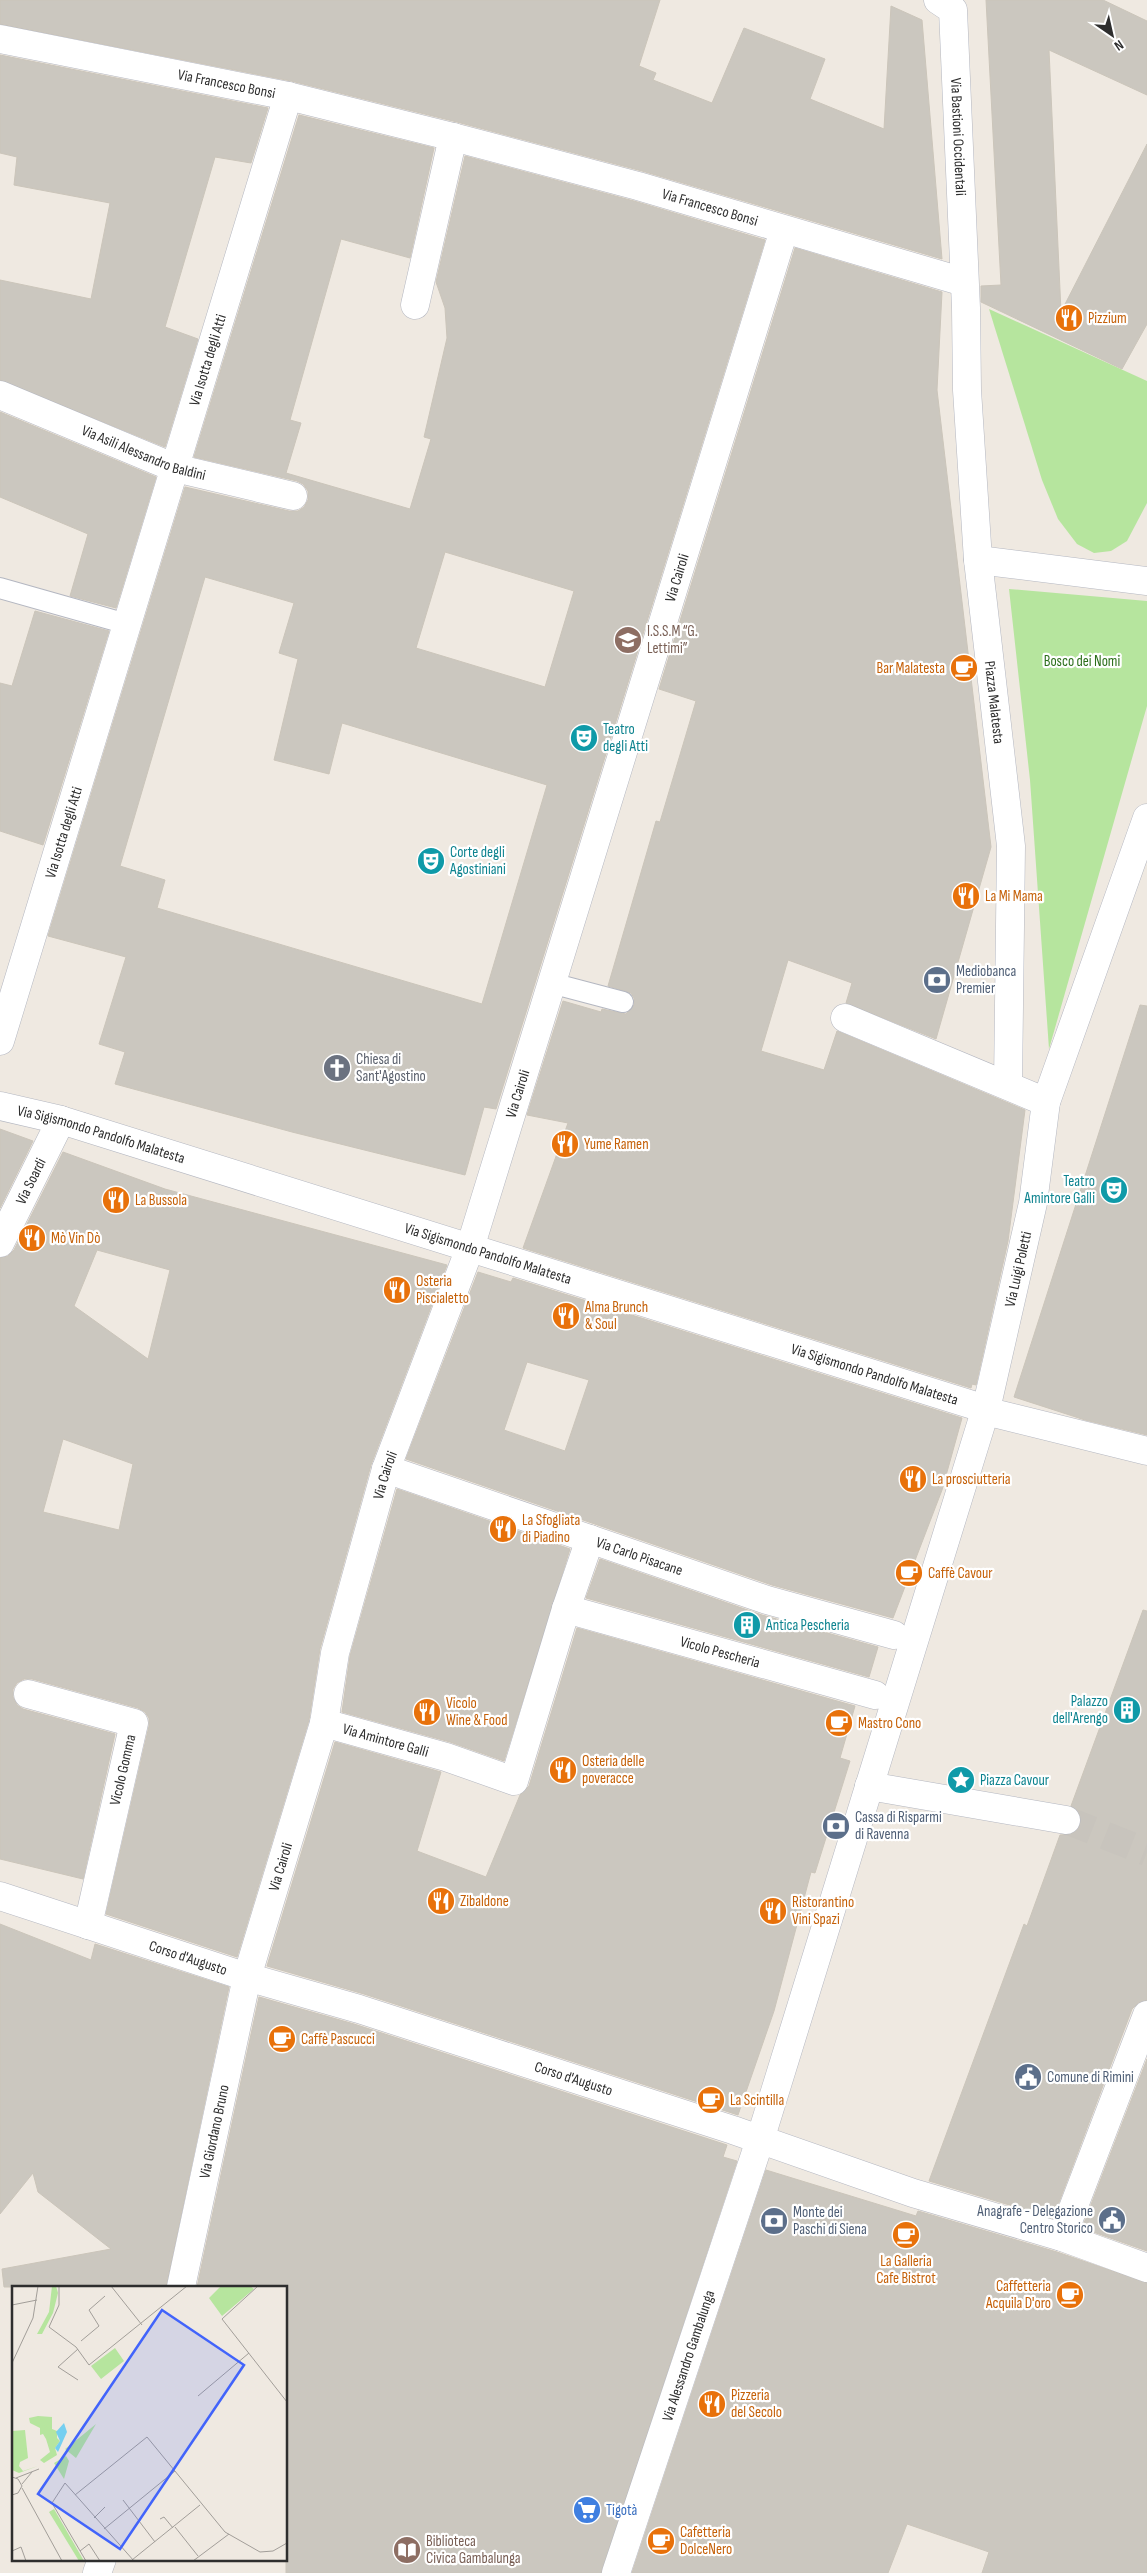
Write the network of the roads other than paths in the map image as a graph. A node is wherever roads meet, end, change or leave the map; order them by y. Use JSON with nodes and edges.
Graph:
{"nodes":[{"id":1,"x":938,"y":0,"type":"edge"},
{"id":2,"x":0,"y":39,"type":"edge"},
{"id":3,"x":288,"y":96,"type":"junction"},
{"id":4,"x":453,"y":137,"type":"junction"},
{"id":5,"x":784,"y":230,"type":"junction"},
{"id":6,"x":964,"y":282,"type":"junction"},
{"id":7,"x":415,"y":304,"type":"dead end"},
{"id":8,"x":0,"y":395,"type":"edge"},
{"id":9,"x":174,"y":468,"type":"junction"},
{"id":10,"x":292,"y":496,"type":"dead end"},
{"id":11,"x":978,"y":560,"type":"junction"},
{"id":12,"x":1147,"y":581,"type":"edge"},
{"id":13,"x":0,"y":588,"type":"edge"},
{"id":14,"x":127,"y":624,"type":"junction"},
{"id":15,"x":1147,"y":818,"type":"edge"},
{"id":16,"x":551,"y":983,"type":"junction"},
{"id":17,"x":622,"y":1002,"type":"dead end"},
{"id":18,"x":845,"y":1018,"type":"dead end"},
{"id":19,"x":0,"y":1041,"type":"edge"},
{"id":20,"x":1008,"y":1086,"type":"junction"},
{"id":21,"x":1046,"y":1102,"type":"junction"},
{"id":22,"x":0,"y":1106,"type":"edge"},
{"id":23,"x":61,"y":1120,"type":"junction"},
{"id":24,"x":0,"y":1244,"type":"edge"},
{"id":25,"x":470,"y":1248,"type":"junction"},
{"id":26,"x":983,"y":1407,"type":"junction"},
{"id":27,"x":1147,"y":1451,"type":"edge"},
{"id":28,"x":386,"y":1469,"type":"junction"},
{"id":29,"x":590,"y":1539,"type":"junction"},
{"id":30,"x":566,"y":1608,"type":"junction"},
{"id":31,"x":894,"y":1635,"type":"dead end"},
{"id":32,"x":28,"y":1694,"type":"dead end"},
{"id":33,"x":874,"y":1695,"type":"dead end"},
{"id":34,"x":324,"y":1723,"type":"junction"},
{"id":35,"x":869,"y":1786,"type":"junction"},
{"id":36,"x":1062,"y":1818,"type":"tunnel mouth"},
{"id":37,"x":0,"y":1896,"type":"edge"},
{"id":38,"x":88,"y":1925,"type":"junction"},
{"id":39,"x":246,"y":1977,"type":"junction"},
{"id":40,"x":1147,"y":2015,"type":"edge"},
{"id":41,"x":760,"y":2140,"type":"junction"},
{"id":42,"x":1062,"y":2237,"type":"junction"},
{"id":43,"x":1147,"y":2268,"type":"edge"},
{"id":44,"x":181,"y":2286,"type":"edge"},
{"id":45,"x":102,"y":2560,"type":"edge"},
{"id":46,"x":97,"y":2573,"type":"edge"},
{"id":47,"x":616,"y":2573,"type":"edge"}],
"edges":[{"from":1,"to":6,"type":"street","name":"Via Bastioni Occidentali"},
{"from":2,"to":3,"type":"street","name":"Via Francesco Bonsi"},
{"from":3,"to":4,"type":"street","name":"Via Francesco Bonsi"},
{"from":3,"to":9,"type":"street","name":"Via Isotta degli Atti"},
{"from":4,"to":5,"type":"street","name":"Via Francesco Bonsi"},
{"from":4,"to":7,"type":"street"},
{"from":5,"to":6,"type":"street","name":"Via Francesco Bonsi"},
{"from":5,"to":16,"type":"street","name":"Via Cairoli"},
{"from":6,"to":11,"type":"street","name":"Piazza Malatesta"},
{"from":8,"to":9,"type":"street","name":"Via Asili Alessandro Baldini"},
{"from":9,"to":10,"type":"street","name":"Via Asili Alessandro Baldini"},
{"from":9,"to":14,"type":"street","name":"Via Isotta degli Atti"},
{"from":11,"to":12,"type":"street"},
{"from":11,"to":20,"type":"street","name":"Piazza Malatesta"},
{"from":13,"to":14,"type":"lane"},
{"from":14,"to":19,"type":"street","name":"Via Isotta degli Atti"},
{"from":15,"to":21,"type":"street","name":"Via Luigi Poletti"},
{"from":16,"to":17,"type":"lane"},
{"from":16,"to":25,"type":"street","name":"Via Cairoli"},
{"from":18,"to":20,"type":"street"},
{"from":20,"to":21,"type":"street"},
{"from":21,"to":26,"type":"street","name":"Via Luigi Poletti"},
{"from":22,"to":23,"type":"street","name":"Via Sigismondo Pandolfo Malatesta"},
{"from":23,"to":24,"type":"street","name":"Via Soardi"},
{"from":23,"to":25,"type":"street","name":"Via Sigismondo Pandolfo Malatesta"},
{"from":25,"to":26,"type":"street","name":"Via Sigismondo Pandolfo Malatesta"},
{"from":25,"to":28,"type":"street","name":"Via Cairoli"},
{"from":26,"to":27,"type":"street"},
{"from":26,"to":35,"type":"street"},
{"from":28,"to":29,"type":"street","name":"Via Carlo Pisacane"},
{"from":28,"to":34,"type":"street","name":"Via Cairoli"},
{"from":29,"to":30,"type":"street"},
{"from":29,"to":31,"type":"street","name":"Via Carlo Pisacane"},
{"from":30,"to":33,"type":"street","name":"Vicolo Pescheria"},
{"from":30,"to":34,"type":"street","name":"Via Amintore Galli"},
{"from":32,"to":38,"type":"street","name":"Vicolo Gomma"},
{"from":34,"to":39,"type":"street","name":"Via Cairoli"},
{"from":35,"to":36,"type":"street"},
{"from":35,"to":41,"type":"street"},
{"from":37,"to":38,"type":"street","name":"Corso d'Augusto"},
{"from":38,"to":39,"type":"street","name":"Corso d'Augusto"},
{"from":39,"to":41,"type":"street","name":"Corso d'Augusto"},
{"from":39,"to":44,"type":"street","name":"Via Giordano Bruno"},
{"from":40,"to":42,"type":"street"},
{"from":41,"to":42,"type":"street","name":"Corso d'Augusto"},
{"from":41,"to":47,"type":"street","name":"Via Alessandro Gambalunga"},
{"from":42,"to":43,"type":"street","name":"Corso d'Augusto"},
{"from":45,"to":46,"type":"street"}]}
